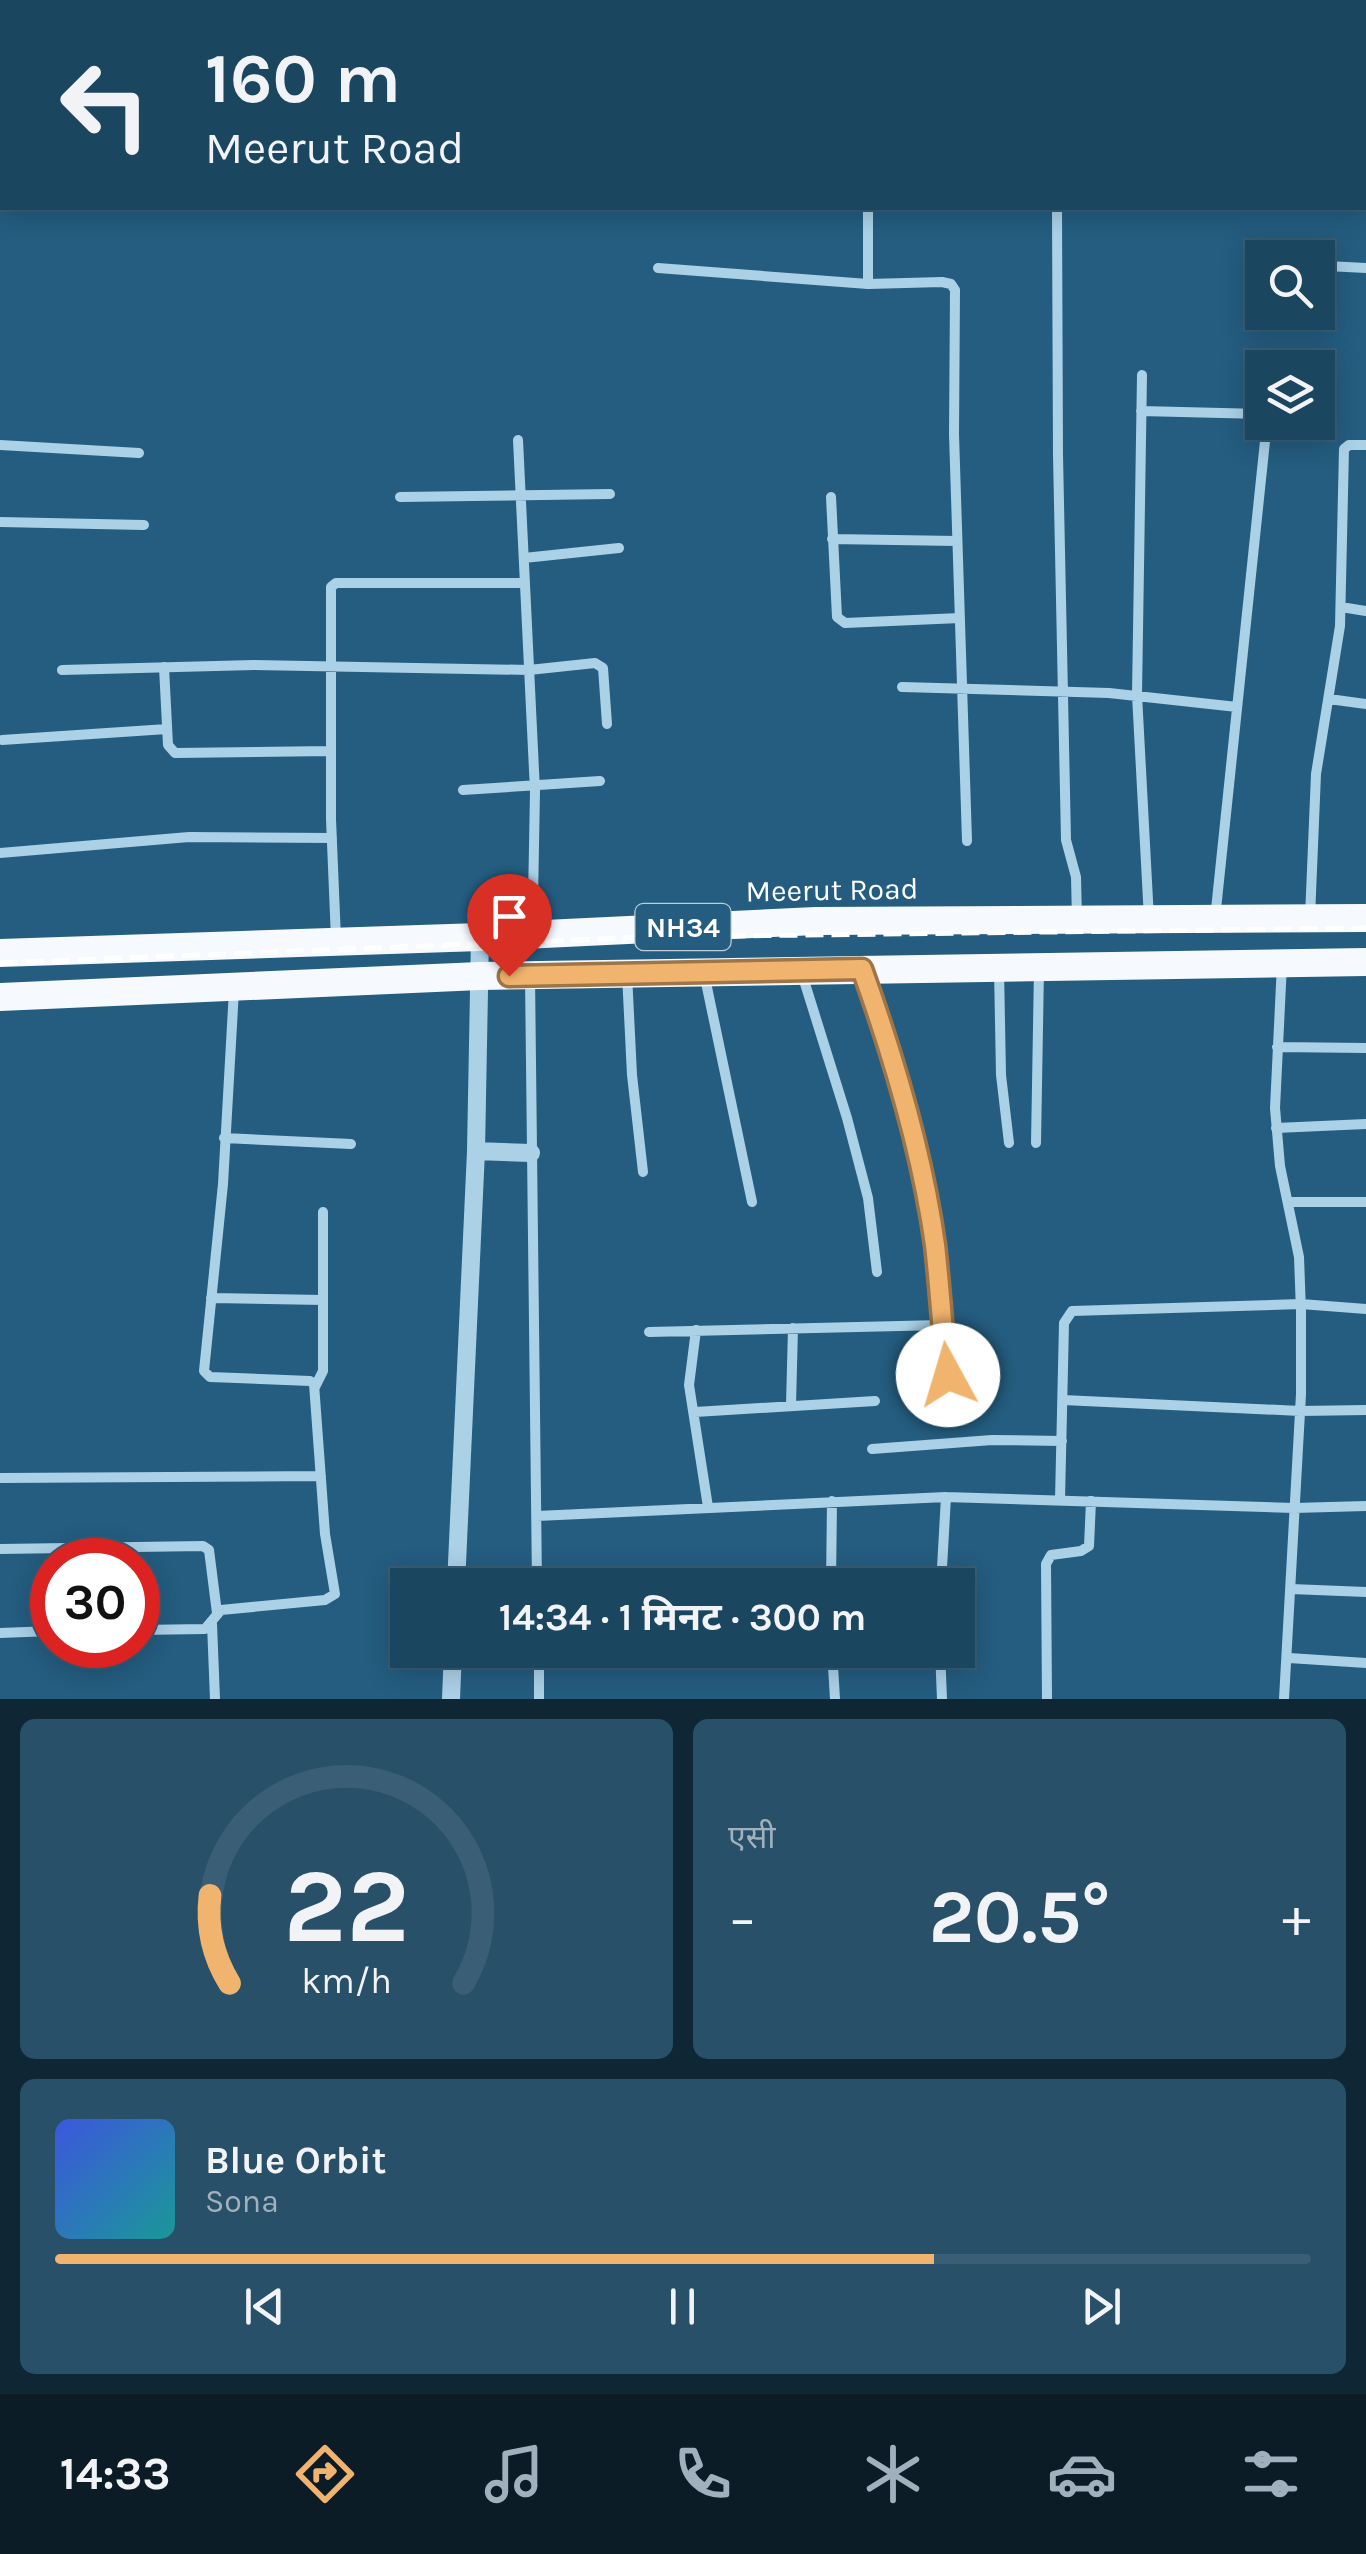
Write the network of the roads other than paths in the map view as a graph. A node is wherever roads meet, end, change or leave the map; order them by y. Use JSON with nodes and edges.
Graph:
{"nodes":[{"id":1,"x":868,"y":210,"type":"edge"},
{"id":2,"x":1057,"y":210,"type":"edge"},
{"id":3,"x":1335,"y":266,"type":"edge"},
{"id":4,"x":658,"y":268,"type":"dead end"},
{"id":5,"x":1366,"y":268,"type":"edge"},
{"id":6,"x":868,"y":284,"type":"junction"},
{"id":7,"x":1142,"y":376,"type":"dead end"},
{"id":8,"x":1142,"y":411,"type":"junction"},
{"id":9,"x":1245,"y":414,"type":"edge"},
{"id":10,"x":518,"y":440,"type":"dead end"},
{"id":11,"x":1265,"y":440,"type":"edge"},
{"id":12,"x":0,"y":445,"type":"edge"},
{"id":13,"x":1366,"y":445,"type":"edge"},
{"id":14,"x":139,"y":453,"type":"dead end"},
{"id":15,"x":610,"y":494,"type":"dead end"},
{"id":16,"x":830,"y":496,"type":"dead end"},
{"id":17,"x":400,"y":497,"type":"dead end"},
{"id":18,"x":521,"y":497,"type":"junction"},
{"id":19,"x":0,"y":522,"type":"edge"},
{"id":20,"x":144,"y":525,"type":"dead end"},
{"id":21,"x":832,"y":539,"type":"junction"},
{"id":22,"x":958,"y":540,"type":"junction"},
{"id":23,"x":618,"y":548,"type":"dead end"},
{"id":24,"x":524,"y":558,"type":"junction"},
{"id":25,"x":525,"y":582,"type":"junction"},
{"id":26,"x":1341,"y":608,"type":"junction"},
{"id":27,"x":1366,"y":610,"type":"edge"},
{"id":28,"x":960,"y":618,"type":"junction"},
{"id":29,"x":164,"y":667,"type":"junction"},
{"id":30,"x":330,"y":668,"type":"junction"},
{"id":31,"x":62,"y":670,"type":"dead end"},
{"id":32,"x":529,"y":670,"type":"junction"},
{"id":33,"x":902,"y":687,"type":"dead end"},
{"id":34,"x":963,"y":689,"type":"junction"},
{"id":35,"x":1062,"y":691,"type":"junction"},
{"id":36,"x":1137,"y":695,"type":"junction"},
{"id":37,"x":1329,"y":699,"type":"junction"},
{"id":38,"x":1366,"y":704,"type":"edge"},
{"id":39,"x":1237,"y":707,"type":"junction"},
{"id":40,"x":606,"y":724,"type":"dead end"},
{"id":41,"x":168,"y":729,"type":"junction"},
{"id":42,"x":2,"y":740,"type":"edge"},
{"id":43,"x":330,"y":751,"type":"junction"},
{"id":44,"x":600,"y":781,"type":"dead end"},
{"id":45,"x":535,"y":784,"type":"junction"},
{"id":46,"x":462,"y":790,"type":"dead end"},
{"id":47,"x":332,"y":838,"type":"junction"},
{"id":48,"x":966,"y":840,"type":"dead end"},
{"id":49,"x":0,"y":854,"type":"edge"},
{"id":50,"x":1215,"y":918,"type":"junction"},
{"id":51,"x":1310,"y":918,"type":"junction"},
{"id":52,"x":1366,"y":918,"type":"edge"},
{"id":53,"x":1149,"y":919,"type":"junction"},
{"id":54,"x":1077,"y":920,"type":"junction"},
{"id":55,"x":537,"y":933,"type":"junction"},
{"id":56,"x":480,"y":937,"type":"junction"},
{"id":57,"x":336,"y":942,"type":"junction"},
{"id":58,"x":0,"y":954,"type":"edge"},
{"id":59,"x":1366,"y":962,"type":"edge"},
{"id":60,"x":1282,"y":963,"type":"junction"},
{"id":61,"x":1000,"y":967,"type":"junction"},
{"id":62,"x":1039,"y":967,"type":"junction"},
{"id":63,"x":800,"y":969,"type":"junction"},
{"id":64,"x":862,"y":969,"type":"junction"},
{"id":65,"x":704,"y":972,"type":"junction"},
{"id":66,"x":628,"y":973,"type":"junction"},
{"id":67,"x":530,"y":974,"type":"junction"},
{"id":68,"x":480,"y":976,"type":"junction"},
{"id":69,"x":234,"y":986,"type":"junction"},
{"id":70,"x":0,"y":997,"type":"edge"},
{"id":71,"x":1277,"y":1047,"type":"junction"},
{"id":72,"x":1366,"y":1048,"type":"edge"},
{"id":73,"x":1366,"y":1124,"type":"edge"},
{"id":74,"x":1276,"y":1128,"type":"junction"},
{"id":75,"x":224,"y":1138,"type":"junction"},
{"id":76,"x":1008,"y":1143,"type":"dead end"},
{"id":77,"x":1036,"y":1143,"type":"dead end"},
{"id":78,"x":351,"y":1144,"type":"dead end"},
{"id":79,"x":476,"y":1151,"type":"junction"},
{"id":80,"x":530,"y":1153,"type":"junction"},
{"id":81,"x":642,"y":1172,"type":"dead end"},
{"id":82,"x":752,"y":1202,"type":"dead end"},
{"id":83,"x":1288,"y":1202,"type":"junction"},
{"id":84,"x":1366,"y":1202,"type":"edge"},
{"id":85,"x":323,"y":1212,"type":"dead end"},
{"id":86,"x":877,"y":1272,"type":"dead end"},
{"id":87,"x":211,"y":1298,"type":"junction"},
{"id":88,"x":323,"y":1300,"type":"junction"},
{"id":89,"x":1301,"y":1304,"type":"junction"},
{"id":90,"x":1366,"y":1309,"type":"edge"},
{"id":91,"x":942,"y":1326,"type":"junction"},
{"id":92,"x":793,"y":1328,"type":"junction"},
{"id":93,"x":696,"y":1330,"type":"junction"},
{"id":94,"x":650,"y":1332,"type":"dead end"},
{"id":95,"x":948,"y":1384,"type":"dead end"},
{"id":96,"x":315,"y":1387,"type":"junction"},
{"id":97,"x":1063,"y":1400,"type":"junction"},
{"id":98,"x":875,"y":1401,"type":"dead end"},
{"id":99,"x":791,"y":1406,"type":"junction"},
{"id":100,"x":1366,"y":1410,"type":"edge"},
{"id":101,"x":1300,"y":1411,"type":"junction"},
{"id":102,"x":695,"y":1412,"type":"junction"},
{"id":103,"x":1062,"y":1442,"type":"junction"},
{"id":104,"x":872,"y":1449,"type":"dead end"},
{"id":105,"x":321,"y":1476,"type":"junction"},
{"id":106,"x":0,"y":1478,"type":"edge"},
{"id":107,"x":946,"y":1497,"type":"junction"},
{"id":108,"x":1060,"y":1500,"type":"junction"},
{"id":109,"x":832,"y":1501,"type":"junction"},
{"id":110,"x":1090,"y":1501,"type":"junction"},
{"id":111,"x":1366,"y":1506,"type":"edge"},
{"id":112,"x":708,"y":1507,"type":"junction"},
{"id":113,"x":1294,"y":1508,"type":"junction"},
{"id":114,"x":537,"y":1516,"type":"junction"},
{"id":115,"x":0,"y":1548,"type":"edge"},
{"id":116,"x":457,"y":1568,"type":"edge"},
{"id":117,"x":537,"y":1568,"type":"edge"},
{"id":118,"x":831,"y":1568,"type":"edge"},
{"id":119,"x":942,"y":1568,"type":"edge"},
{"id":120,"x":1292,"y":1589,"type":"junction"},
{"id":121,"x":1366,"y":1592,"type":"edge"},
{"id":122,"x":215,"y":1618,"type":"junction"},
{"id":123,"x":160,"y":1630,"type":"edge"},
{"id":124,"x":30,"y":1632,"type":"edge"},
{"id":125,"x":0,"y":1633,"type":"edge"},
{"id":126,"x":1289,"y":1658,"type":"junction"},
{"id":127,"x":1366,"y":1663,"type":"edge"},
{"id":128,"x":452,"y":1668,"type":"edge"},
{"id":129,"x":539,"y":1668,"type":"edge"},
{"id":130,"x":833,"y":1668,"type":"edge"},
{"id":131,"x":941,"y":1668,"type":"edge"},
{"id":132,"x":215,"y":1699,"type":"edge"},
{"id":133,"x":451,"y":1699,"type":"edge"},
{"id":134,"x":540,"y":1699,"type":"edge"},
{"id":135,"x":835,"y":1699,"type":"edge"},
{"id":136,"x":942,"y":1699,"type":"edge"},
{"id":137,"x":1047,"y":1699,"type":"edge"},
{"id":138,"x":1284,"y":1699,"type":"edge"}],
"edges":[{"from":1,"to":6,"type":"street"},
{"from":2,"to":35,"type":"street"},
{"from":3,"to":5,"type":"street"},
{"from":4,"to":6,"type":"street"},
{"from":6,"to":22,"type":"street"},
{"from":7,"to":8,"type":"street"},
{"from":8,"to":9,"type":"street"},
{"from":8,"to":36,"type":"street"},
{"from":10,"to":18,"type":"street"},
{"from":11,"to":39,"type":"street"},
{"from":12,"to":14,"type":"street"},
{"from":13,"to":26,"type":"street"},
{"from":15,"to":18,"type":"street"},
{"from":16,"to":21,"type":"street"},
{"from":17,"to":18,"type":"street"},
{"from":18,"to":24,"type":"street"},
{"from":19,"to":20,"type":"street"},
{"from":21,"to":22,"type":"street"},
{"from":21,"to":28,"type":"street"},
{"from":22,"to":28,"type":"street"},
{"from":23,"to":24,"type":"street"},
{"from":24,"to":25,"type":"street"},
{"from":25,"to":30,"type":"street"},
{"from":25,"to":32,"type":"street"},
{"from":26,"to":27,"type":"street"},
{"from":26,"to":37,"type":"street"},
{"from":28,"to":34,"type":"street"},
{"from":29,"to":30,"type":"street"},
{"from":29,"to":31,"type":"street"},
{"from":29,"to":41,"type":"street"},
{"from":30,"to":32,"type":"street"},
{"from":30,"to":43,"type":"street"},
{"from":32,"to":40,"type":"street"},
{"from":32,"to":45,"type":"street"},
{"from":33,"to":34,"type":"street"},
{"from":34,"to":35,"type":"street"},
{"from":34,"to":48,"type":"street"},
{"from":35,"to":36,"type":"street"},
{"from":35,"to":54,"type":"street"},
{"from":36,"to":39,"type":"street"},
{"from":36,"to":53,"type":"street"},
{"from":37,"to":38,"type":"street"},
{"from":37,"to":51,"type":"street"},
{"from":39,"to":50,"type":"street"},
{"from":41,"to":42,"type":"street"},
{"from":41,"to":43,"type":"street"},
{"from":43,"to":47,"type":"street"},
{"from":44,"to":45,"type":"street"},
{"from":45,"to":46,"type":"street"},
{"from":45,"to":55,"type":"street"},
{"from":47,"to":49,"type":"street"},
{"from":47,"to":57,"type":"street"},
{"from":50,"to":51,"type":"highway","name":"Meerut Road","number":"NH34"},
{"from":50,"to":53,"type":"highway","name":"Meerut Road","number":"NH34"},
{"from":51,"to":52,"type":"highway","name":"Meerut Road","number":"NH34"},
{"from":53,"to":54,"type":"highway","name":"Meerut Road","number":"NH34"},
{"from":54,"to":55,"type":"highway","name":"Meerut Road","number":"NH34"},
{"from":55,"to":56,"type":"highway","name":"Meerut Road","number":"NH34"},
{"from":56,"to":57,"type":"highway","name":"Meerut Road","number":"NH34"},
{"from":56,"to":68,"type":"street"},
{"from":57,"to":58,"type":"highway","name":"Meerut Road","number":"NH34"},
{"from":59,"to":60,"type":"highway","number":"NH34"},
{"from":60,"to":62,"type":"highway","number":"NH34"},
{"from":60,"to":71,"type":"street"},
{"from":61,"to":62,"type":"highway","number":"NH34"},
{"from":61,"to":64,"type":"highway","number":"NH34"},
{"from":61,"to":76,"type":"street"},
{"from":62,"to":77,"type":"street"},
{"from":63,"to":64,"type":"highway","number":"NH34"},
{"from":63,"to":65,"type":"highway","number":"NH34"},
{"from":63,"to":86,"type":"street"},
{"from":64,"to":91,"type":"street"},
{"from":65,"to":66,"type":"highway","number":"NH34"},
{"from":65,"to":82,"type":"street"},
{"from":66,"to":67,"type":"highway","number":"NH34"},
{"from":66,"to":81,"type":"street"},
{"from":67,"to":68,"type":"highway","number":"NH34"},
{"from":67,"to":80,"type":"street"},
{"from":68,"to":69,"type":"highway","number":"NH34"},
{"from":68,"to":79,"type":"street"},
{"from":69,"to":70,"type":"highway","number":"NH34"},
{"from":69,"to":75,"type":"street"},
{"from":71,"to":72,"type":"street"},
{"from":71,"to":74,"type":"street"},
{"from":73,"to":74,"type":"street"},
{"from":74,"to":83,"type":"street"},
{"from":75,"to":78,"type":"street"},
{"from":75,"to":87,"type":"street"},
{"from":79,"to":80,"type":"street"},
{"from":79,"to":116,"type":"street"},
{"from":80,"to":114,"type":"street"},
{"from":83,"to":84,"type":"street"},
{"from":83,"to":89,"type":"street"},
{"from":85,"to":88,"type":"street"},
{"from":87,"to":88,"type":"street"},
{"from":87,"to":96,"type":"street"},
{"from":88,"to":96,"type":"street"},
{"from":89,"to":90,"type":"street"},
{"from":89,"to":97,"type":"street"},
{"from":89,"to":101,"type":"street"},
{"from":91,"to":92,"type":"street"},
{"from":91,"to":95,"type":"street"},
{"from":92,"to":93,"type":"street"},
{"from":92,"to":99,"type":"street"},
{"from":93,"to":94,"type":"street"},
{"from":93,"to":102,"type":"street"},
{"from":96,"to":105,"type":"street"},
{"from":97,"to":101,"type":"street"},
{"from":97,"to":103,"type":"street"},
{"from":98,"to":99,"type":"street"},
{"from":99,"to":102,"type":"street"},
{"from":100,"to":101,"type":"street"},
{"from":101,"to":113,"type":"street"},
{"from":102,"to":112,"type":"street"},
{"from":103,"to":104,"type":"street"},
{"from":103,"to":108,"type":"street"},
{"from":105,"to":106,"type":"street"},
{"from":105,"to":122,"type":"street"},
{"from":107,"to":108,"type":"street"},
{"from":107,"to":109,"type":"street"},
{"from":107,"to":119,"type":"street"},
{"from":108,"to":110,"type":"street"},
{"from":109,"to":112,"type":"street"},
{"from":109,"to":118,"type":"street"},
{"from":110,"to":113,"type":"street"},
{"from":110,"to":137,"type":"street"},
{"from":111,"to":113,"type":"street"},
{"from":112,"to":114,"type":"street"},
{"from":113,"to":120,"type":"street"},
{"from":114,"to":117,"type":"street"},
{"from":115,"to":122,"type":"street"},
{"from":120,"to":121,"type":"street"},
{"from":120,"to":126,"type":"street"},
{"from":122,"to":123,"type":"street"},
{"from":122,"to":132,"type":"street"},
{"from":124,"to":125,"type":"street"},
{"from":126,"to":127,"type":"street"},
{"from":126,"to":138,"type":"street"},
{"from":128,"to":133,"type":"street"},
{"from":129,"to":134,"type":"street"},
{"from":130,"to":135,"type":"street"},
{"from":131,"to":136,"type":"street"}]}
